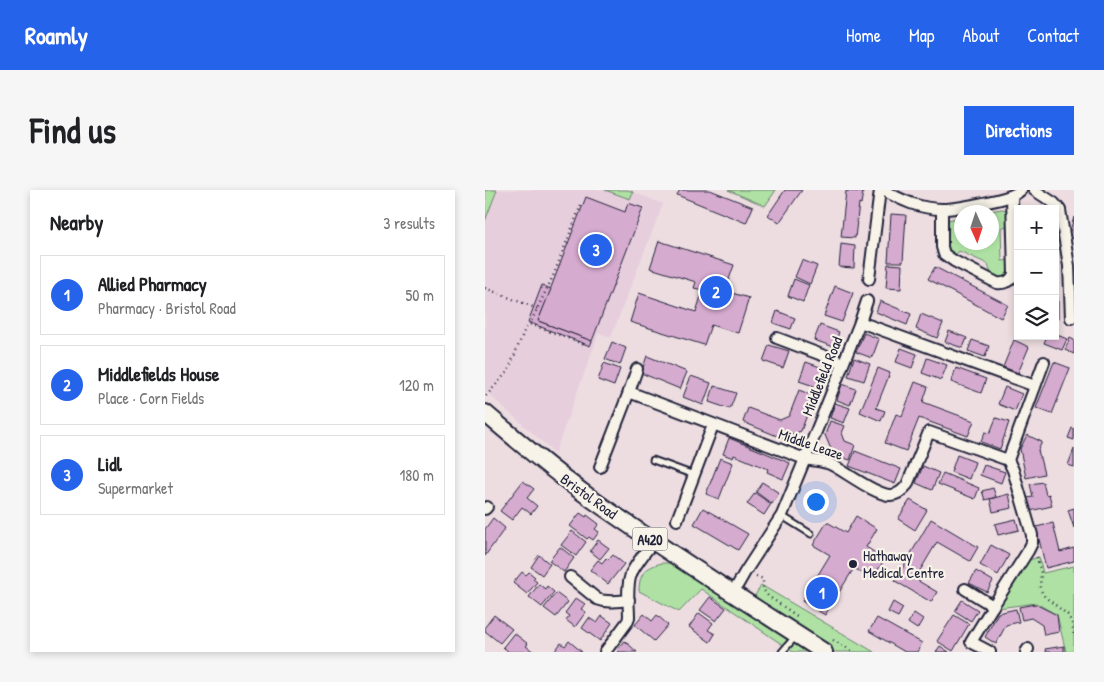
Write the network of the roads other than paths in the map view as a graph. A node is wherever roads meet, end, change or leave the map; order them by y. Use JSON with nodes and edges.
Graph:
{"nodes":[{"id":1,"x":881,"y":190,"type":"edge"},
{"id":2,"x":1034,"y":190,"type":"edge"},
{"id":3,"x":1016,"y":193,"type":"edge"},
{"id":4,"x":941,"y":209,"type":"junction"},
{"id":5,"x":869,"y":279,"type":"dead end"},
{"id":6,"x":867,"y":301,"type":"dead end"},
{"id":7,"x":1071,"y":318,"type":"dead end"},
{"id":8,"x":860,"y":322,"type":"junction"},
{"id":9,"x":777,"y":338,"type":"dead end"},
{"id":10,"x":1044,"y":362,"type":"dead end"},
{"id":11,"x":843,"y":364,"type":"junction"},
{"id":12,"x":637,"y":370,"type":"dead end"},
{"id":13,"x":1035,"y":386,"type":"junction"},
{"id":14,"x":629,"y":392,"type":"junction"},
{"id":15,"x":485,"y":413,"type":"edge"},
{"id":16,"x":713,"y":425,"type":"junction"},
{"id":17,"x":805,"y":459,"type":"junction"},
{"id":18,"x":653,"y":460,"type":"dead end"},
{"id":19,"x":1008,"y":460,"type":"junction"},
{"id":20,"x":600,"y":467,"type":"dead end"},
{"id":21,"x":694,"y":475,"type":"junction"},
{"id":22,"x":781,"y":515,"type":"junction"},
{"id":23,"x":677,"y":520,"type":"dead end"},
{"id":24,"x":811,"y":534,"type":"dead end"},
{"id":25,"x":653,"y":541,"type":"junction"},
{"id":26,"x":571,"y":577,"type":"dead end"},
{"id":27,"x":965,"y":589,"type":"dead end"},
{"id":28,"x":733,"y":593,"type":"junction"},
{"id":29,"x":629,"y":600,"type":"junction"},
{"id":30,"x":993,"y":606,"type":"junction"},
{"id":31,"x":800,"y":627,"type":"junction"},
{"id":32,"x":605,"y":652,"type":"edge"},
{"id":33,"x":782,"y":652,"type":"edge"},
{"id":34,"x":824,"y":652,"type":"edge"},
{"id":35,"x":990,"y":652,"type":"edge"}],
"edges":[{"from":1,"to":4,"type":"street"},
{"from":1,"to":5,"type":"street"},
{"from":2,"to":7,"type":"street"},
{"from":3,"to":4,"type":"street"},
{"from":3,"to":4,"type":"street"},
{"from":6,"to":8,"type":"street","name":"Middlefield Road"},
{"from":8,"to":11,"type":"street","name":"Middlefield Road"},
{"from":8,"to":13,"type":"street"},
{"from":9,"to":11,"type":"street"},
{"from":10,"to":13,"type":"street"},
{"from":11,"to":17,"type":"street","name":"Middlefield Road"},
{"from":12,"to":14,"type":"street"},
{"from":13,"to":19,"type":"street"},
{"from":14,"to":16,"type":"street","name":"Middle Leaze"},
{"from":14,"to":20,"type":"street"},
{"from":15,"to":25,"type":"main road","name":"Bristol Road","number":"A420"},
{"from":16,"to":17,"type":"street","name":"Middle Leaze"},
{"from":16,"to":21,"type":"street"},
{"from":17,"to":19,"type":"street","name":"Middle Leaze"},
{"from":17,"to":22,"type":"street","name":"Middlefield Road"},
{"from":18,"to":21,"type":"lane"},
{"from":19,"to":30,"type":"street"},
{"from":21,"to":23,"type":"street"},
{"from":22,"to":24,"type":"lane"},
{"from":22,"to":28,"type":"street","name":"Middlefield Road"},
{"from":25,"to":28,"type":"main road","name":"Bristol Road","number":"A420"},
{"from":25,"to":29,"type":"street"},
{"from":26,"to":29,"type":"street"},
{"from":27,"to":30,"type":"street"},
{"from":28,"to":31,"type":"main road","name":"Bristol Road","number":"A420"},
{"from":29,"to":32,"type":"street"},
{"from":30,"to":35,"type":"street"},
{"from":31,"to":33,"type":"lane"},
{"from":31,"to":34,"type":"main road","name":"Bristol Road","number":"A420"}]}
